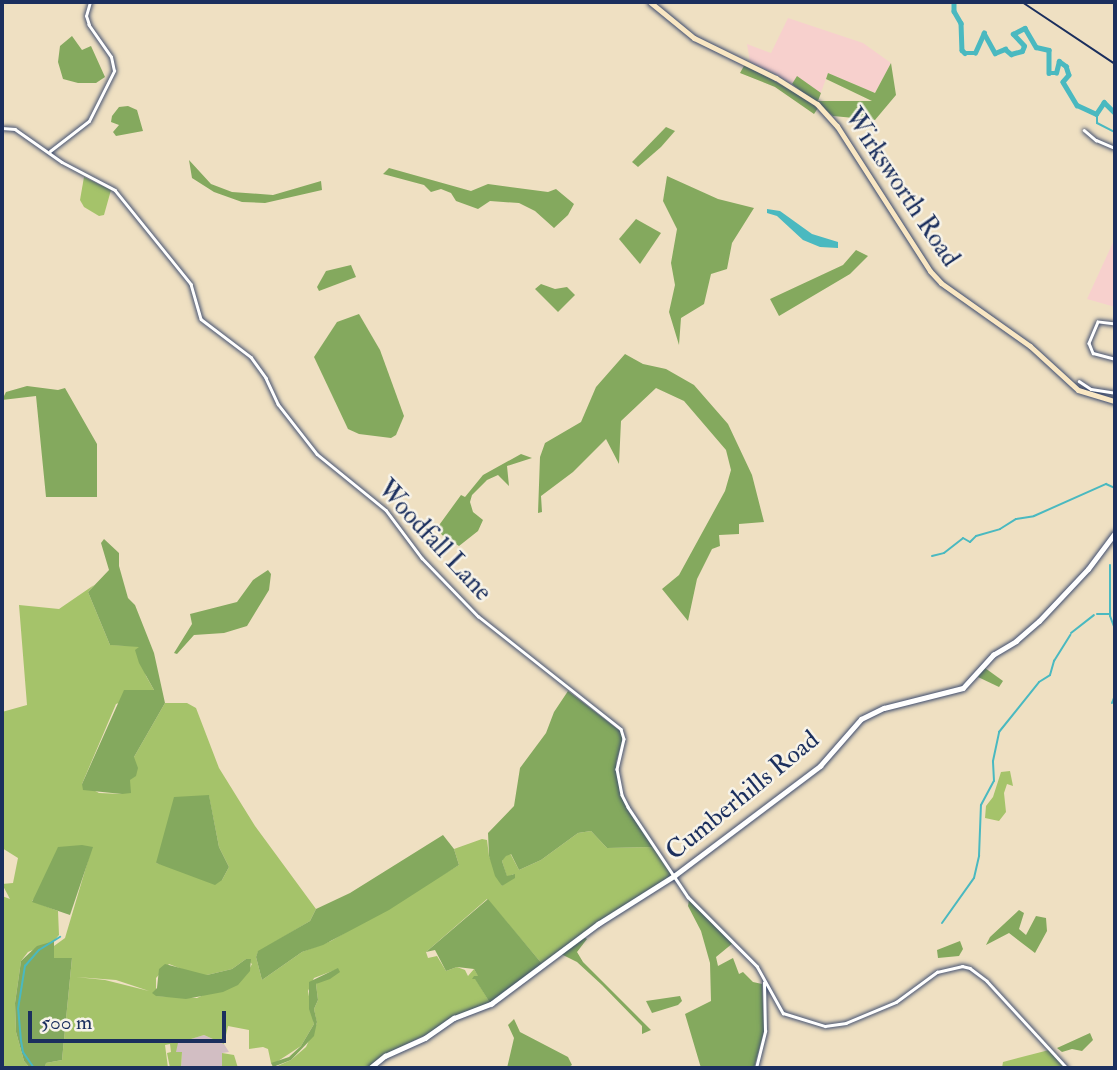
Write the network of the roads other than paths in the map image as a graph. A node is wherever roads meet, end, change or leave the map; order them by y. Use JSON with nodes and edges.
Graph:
{"nodes":[{"id":1,"x":90,"y":2,"type":"edge"},
{"id":2,"x":650,"y":2,"type":"edge"},
{"id":3,"x":2,"y":128,"type":"edge"},
{"id":4,"x":1084,"y":130,"type":"dead end"},
{"id":5,"x":1115,"y":148,"type":"edge"},
{"id":6,"x":50,"y":151,"type":"junction"},
{"id":7,"x":1115,"y":324,"type":"edge"},
{"id":8,"x":1115,"y":359,"type":"edge"},
{"id":9,"x":1079,"y":381,"type":"dead end"},
{"id":10,"x":1115,"y":393,"type":"edge"},
{"id":11,"x":1115,"y":400,"type":"edge"},
{"id":12,"x":1115,"y":533,"type":"edge"},
{"id":13,"x":674,"y":876,"type":"junction"},
{"id":14,"x":764,"y":983,"type":"junction"},
{"id":15,"x":370,"y":1068,"type":"edge"},
{"id":16,"x":756,"y":1068,"type":"edge"},
{"id":17,"x":1067,"y":1068,"type":"edge"}],
"edges":[{"from":1,"to":6,"type":"street"},
{"from":2,"to":11,"type":"main road","name":"Wirksworth Road"},
{"from":3,"to":6,"type":"street"},
{"from":4,"to":5,"type":"street"},
{"from":6,"to":13,"type":"street","name":"Woodfall Lane"},
{"from":7,"to":8,"type":"street"},
{"from":9,"to":10,"type":"street"},
{"from":12,"to":13,"type":"street","name":"Cumberhills Road"},
{"from":13,"to":14,"type":"street"},
{"from":13,"to":15,"type":"street","name":"Cumberhills Road"},
{"from":14,"to":16,"type":"street"},
{"from":14,"to":17,"type":"street"}]}
